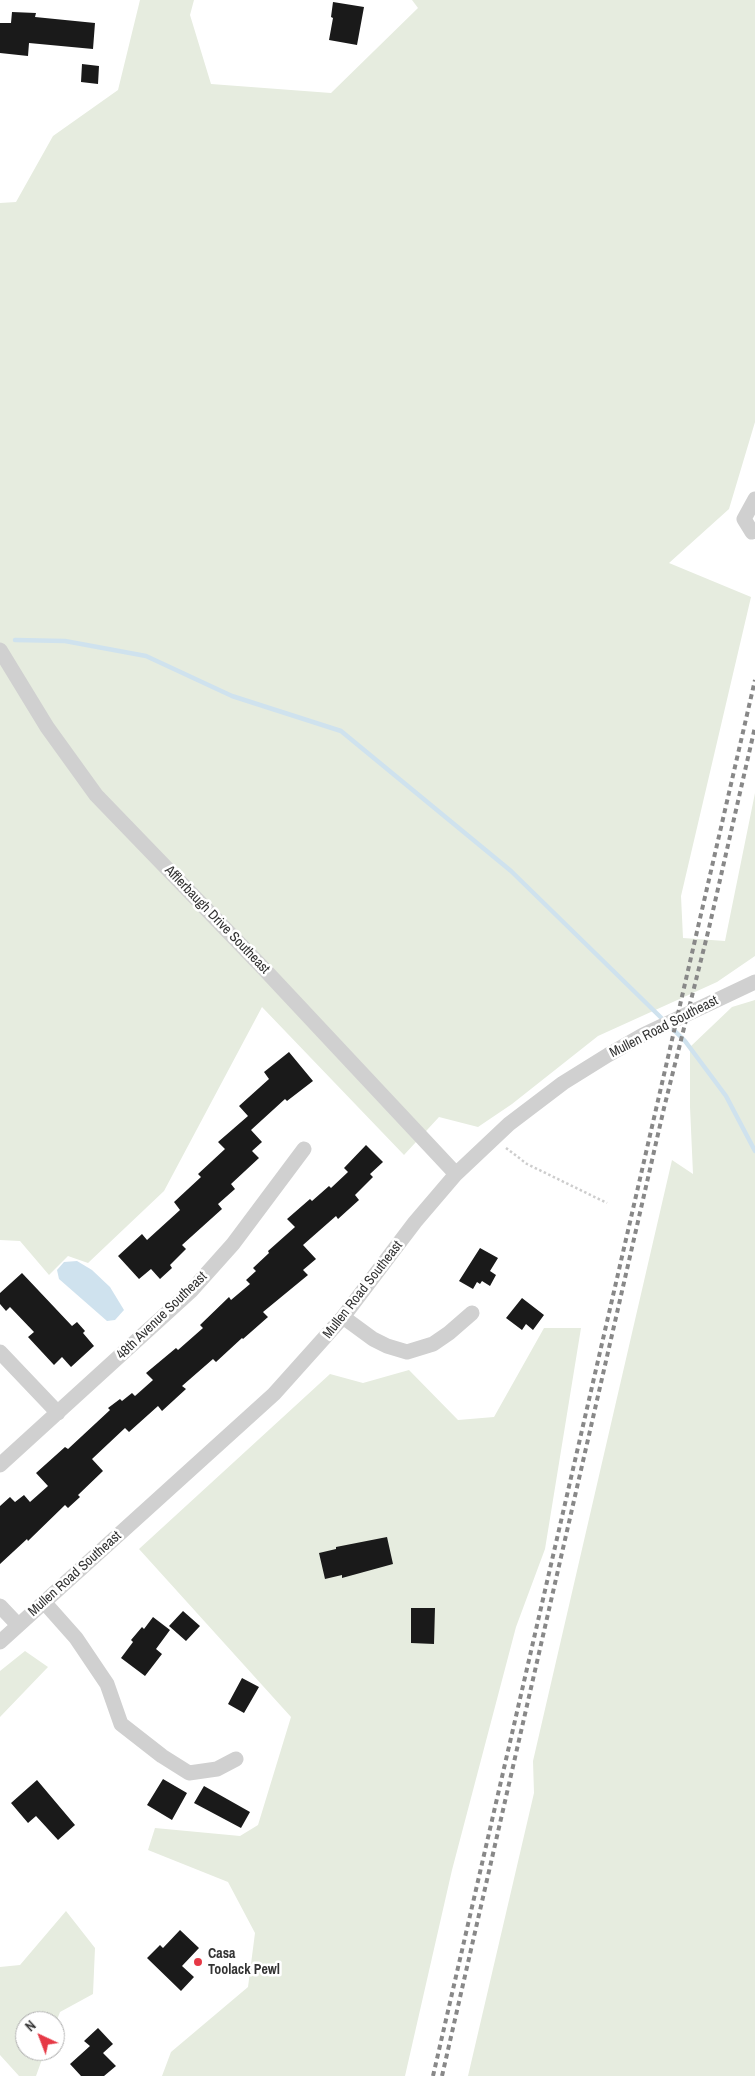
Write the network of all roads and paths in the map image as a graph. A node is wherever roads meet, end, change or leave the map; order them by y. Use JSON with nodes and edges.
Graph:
{"nodes":[{"id":1,"x":755,"y":499,"type":"edge"},
{"id":2,"x":755,"y":530,"type":"edge"},
{"id":3,"x":0,"y":650,"type":"edge"},
{"id":4,"x":755,"y":982,"type":"edge"},
{"id":5,"x":492,"y":1139,"type":"junction"},
{"id":6,"x":304,"y":1149,"type":"dead end"},
{"id":7,"x":456,"y":1174,"type":"junction"},
{"id":8,"x":607,"y":1203,"type":"dead end"},
{"id":9,"x":472,"y":1313,"type":"dead end"},
{"id":10,"x":343,"y":1317,"type":"junction"},
{"id":11,"x":0,"y":1352,"type":"edge"},
{"id":12,"x":58,"y":1413,"type":"junction"},
{"id":13,"x":0,"y":1465,"type":"edge"},
{"id":14,"x":44,"y":1602,"type":"junction"},
{"id":15,"x":0,"y":1606,"type":"edge"},
{"id":16,"x":18,"y":1626,"type":"junction"},
{"id":17,"x":0,"y":1642,"type":"edge"},
{"id":18,"x":236,"y":1759,"type":"dead end"}],
"edges":[{"from":1,"to":2,"type":"street"},
{"from":3,"to":7,"type":"street","name":"Afflerbaugh Drive Southeast"},
{"from":4,"to":5,"type":"street","name":"Mullen Road Southeast"},
{"from":5,"to":7,"type":"street","name":"Mullen Road Southeast"},
{"from":5,"to":8,"type":"path"},
{"from":6,"to":12,"type":"street","name":"48th Avenue Southeast"},
{"from":7,"to":10,"type":"street","name":"Mullen Road Southeast"},
{"from":9,"to":10,"type":"street"},
{"from":10,"to":14,"type":"street","name":"Mullen Road Southeast"},
{"from":11,"to":12,"type":"street"},
{"from":12,"to":13,"type":"street","name":"48th Avenue Southeast"},
{"from":14,"to":16,"type":"street","name":"Mullen Road Southeast"},
{"from":14,"to":18,"type":"street"},
{"from":15,"to":16,"type":"street"},
{"from":16,"to":17,"type":"street","name":"Mullen Road Southeast"}]}
